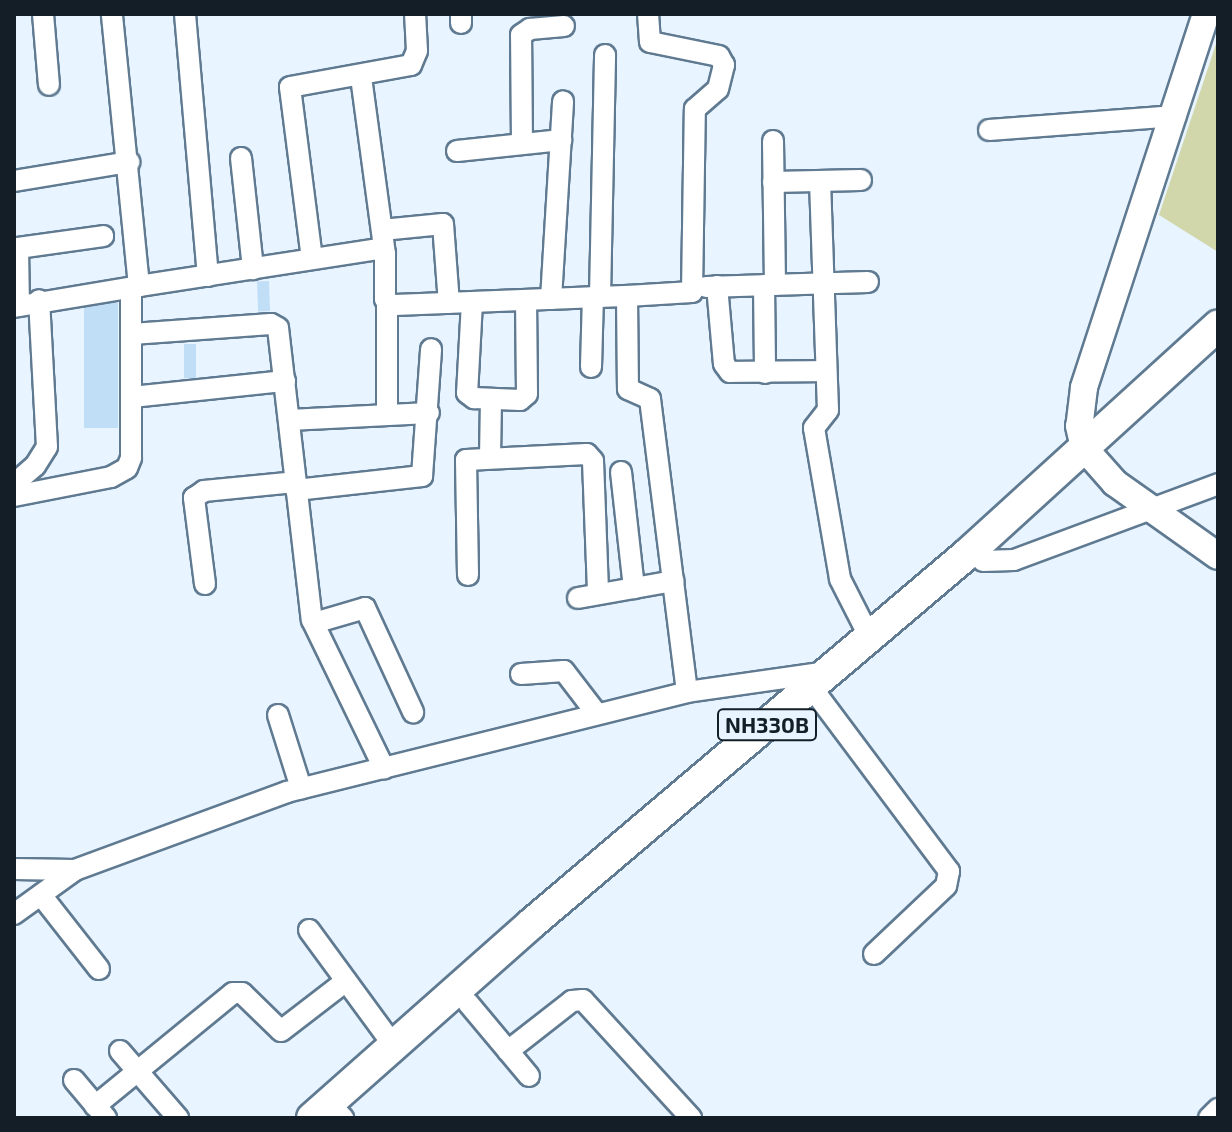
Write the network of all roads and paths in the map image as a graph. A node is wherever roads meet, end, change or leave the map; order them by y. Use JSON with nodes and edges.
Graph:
{"nodes":[{"id":1,"x":43,"y":14,"type":"edge"},
{"id":2,"x":112,"y":14,"type":"edge"},
{"id":3,"x":185,"y":14,"type":"edge"},
{"id":4,"x":415,"y":14,"type":"edge"},
{"id":5,"x":648,"y":14,"type":"edge"},
{"id":6,"x":1206,"y":14,"type":"edge"},
{"id":7,"x":564,"y":26,"type":"dead end"},
{"id":8,"x":605,"y":55,"type":"dead end"},
{"id":9,"x":361,"y":77,"type":"junction"},
{"id":10,"x":49,"y":85,"type":"dead end"},
{"id":11,"x":563,"y":101,"type":"dead end"},
{"id":12,"x":1175,"y":116,"type":"junction"},
{"id":13,"x":989,"y":130,"type":"dead end"},
{"id":14,"x":561,"y":140,"type":"junction"},
{"id":15,"x":773,"y":141,"type":"dead end"},
{"id":16,"x":522,"y":144,"type":"junction"},
{"id":17,"x":457,"y":151,"type":"dead end"},
{"id":18,"x":241,"y":158,"type":"dead end"},
{"id":19,"x":129,"y":162,"type":"junction"},
{"id":20,"x":861,"y":180,"type":"dead end"},
{"id":21,"x":14,"y":181,"type":"edge"},
{"id":22,"x":820,"y":181,"type":"junction"},
{"id":23,"x":773,"y":182,"type":"junction"},
{"id":24,"x":382,"y":230,"type":"junction"},
{"id":25,"x":103,"y":236,"type":"dead end"},
{"id":26,"x":385,"y":254,"type":"junction"},
{"id":27,"x":312,"y":259,"type":"junction"},
{"id":28,"x":253,"y":269,"type":"junction"},
{"id":29,"x":208,"y":276,"type":"junction"},
{"id":30,"x":868,"y":282,"type":"dead end"},
{"id":31,"x":823,"y":284,"type":"junction"},
{"id":32,"x":769,"y":285,"type":"junction"},
{"id":33,"x":717,"y":286,"type":"junction"},
{"id":34,"x":135,"y":287,"type":"junction"},
{"id":35,"x":694,"y":287,"type":"junction"},
{"id":36,"x":627,"y":296,"type":"junction"},
{"id":37,"x":596,"y":297,"type":"junction"},
{"id":38,"x":551,"y":299,"type":"junction"},
{"id":39,"x":39,"y":300,"type":"junction"},
{"id":40,"x":526,"y":300,"type":"junction"},
{"id":41,"x":472,"y":302,"type":"junction"},
{"id":42,"x":387,"y":303,"type":"junction"},
{"id":43,"x":449,"y":303,"type":"junction"},
{"id":44,"x":16,"y":307,"type":"edge"},
{"id":45,"x":1218,"y":326,"type":"edge"},
{"id":46,"x":132,"y":334,"type":"junction"},
{"id":47,"x":431,"y":349,"type":"dead end"},
{"id":48,"x":1218,"y":355,"type":"edge"},
{"id":49,"x":591,"y":367,"type":"dead end"},
{"id":50,"x":825,"y":371,"type":"junction"},
{"id":51,"x":765,"y":373,"type":"junction"},
{"id":52,"x":285,"y":381,"type":"junction"},
{"id":53,"x":132,"y":397,"type":"junction"},
{"id":54,"x":491,"y":399,"type":"junction"},
{"id":55,"x":429,"y":413,"type":"junction"},
{"id":56,"x":387,"y":415,"type":"junction"},
{"id":57,"x":289,"y":420,"type":"junction"},
{"id":58,"x":1090,"y":455,"type":"junction"},
{"id":59,"x":490,"y":457,"type":"junction"},
{"id":60,"x":621,"y":472,"type":"dead end"},
{"id":61,"x":14,"y":484,"type":"edge"},
{"id":62,"x":1218,"y":484,"type":"edge"},
{"id":63,"x":295,"y":486,"type":"junction"},
{"id":64,"x":14,"y":496,"type":"edge"},
{"id":65,"x":1149,"y":511,"type":"junction"},
{"id":66,"x":1218,"y":556,"type":"edge"},
{"id":67,"x":983,"y":561,"type":"junction"},
{"id":68,"x":468,"y":575,"type":"dead end"},
{"id":69,"x":673,"y":581,"type":"junction"},
{"id":70,"x":205,"y":584,"type":"dead end"},
{"id":71,"x":634,"y":588,"type":"junction"},
{"id":72,"x":314,"y":623,"type":"junction"},
{"id":73,"x":870,"y":638,"type":"junction"},
{"id":74,"x":521,"y":674,"type":"dead end"},
{"id":75,"x":821,"y":686,"type":"junction"},
{"id":76,"x":687,"y":692,"type":"junction"},
{"id":77,"x":413,"y":712,"type":"dead end"},
{"id":78,"x":597,"y":714,"type":"junction"},
{"id":79,"x":278,"y":715,"type":"dead end"},
{"id":80,"x":384,"y":768,"type":"junction"},
{"id":81,"x":301,"y":788,"type":"junction"},
{"id":82,"x":14,"y":869,"type":"edge"},
{"id":83,"x":75,"y":870,"type":"junction"},
{"id":84,"x":41,"y":895,"type":"junction"},
{"id":85,"x":14,"y":914,"type":"edge"},
{"id":86,"x":309,"y":930,"type":"dead end"},
{"id":87,"x":874,"y":954,"type":"dead end"},
{"id":88,"x":99,"y":969,"type":"dead end"},
{"id":89,"x":346,"y":981,"type":"junction"},
{"id":90,"x":468,"y":1003,"type":"junction"},
{"id":91,"x":394,"y":1046,"type":"junction"},
{"id":92,"x":120,"y":1051,"type":"dead end"},
{"id":93,"x":508,"y":1051,"type":"junction"},
{"id":94,"x":137,"y":1071,"type":"junction"},
{"id":95,"x":529,"y":1076,"type":"dead end"},
{"id":96,"x":74,"y":1080,"type":"dead end"},
{"id":97,"x":1218,"y":1109,"type":"edge"},
{"id":98,"x":100,"y":1112,"type":"edge"},
{"id":99,"x":332,"y":1114,"type":"edge"},
{"id":100,"x":178,"y":1118,"type":"edge"},
{"id":101,"x":691,"y":1118,"type":"edge"},
{"id":102,"x":1209,"y":1118,"type":"edge"}],
"edges":[{"from":1,"to":10,"type":"street"},
{"from":2,"to":19,"type":"street"},
{"from":3,"to":29,"type":"street"},
{"from":4,"to":9,"type":"street"},
{"from":5,"to":35,"type":"street"},
{"from":6,"to":12,"type":"main road"},
{"from":7,"to":16,"type":"street"},
{"from":8,"to":37,"type":"street"},
{"from":9,"to":24,"type":"street"},
{"from":9,"to":27,"type":"street"},
{"from":11,"to":14,"type":"street"},
{"from":12,"to":13,"type":"street"},
{"from":12,"to":58,"type":"main road"},
{"from":14,"to":16,"type":"street"},
{"from":14,"to":38,"type":"street"},
{"from":15,"to":23,"type":"street"},
{"from":16,"to":17,"type":"street"},
{"from":18,"to":28,"type":"street"},
{"from":19,"to":21,"type":"street"},
{"from":19,"to":34,"type":"street"},
{"from":20,"to":22,"type":"street"},
{"from":22,"to":23,"type":"street"},
{"from":22,"to":31,"type":"street"},
{"from":23,"to":32,"type":"street"},
{"from":24,"to":26,"type":"street"},
{"from":24,"to":43,"type":"street"},
{"from":25,"to":44,"type":"street"},
{"from":26,"to":27,"type":"street"},
{"from":26,"to":42,"type":"street"},
{"from":27,"to":28,"type":"street"},
{"from":28,"to":29,"type":"street"},
{"from":29,"to":34,"type":"street"},
{"from":30,"to":31,"type":"street"},
{"from":31,"to":32,"type":"street"},
{"from":31,"to":50,"type":"street"},
{"from":32,"to":33,"type":"street"},
{"from":32,"to":51,"type":"street"},
{"from":33,"to":35,"type":"street"},
{"from":33,"to":51,"type":"street"},
{"from":34,"to":39,"type":"street"},
{"from":34,"to":46,"type":"street"},
{"from":35,"to":36,"type":"street"},
{"from":36,"to":37,"type":"street"},
{"from":36,"to":69,"type":"street"},
{"from":37,"to":38,"type":"street"},
{"from":37,"to":49,"type":"street"},
{"from":38,"to":40,"type":"street"},
{"from":39,"to":44,"type":"street"},
{"from":39,"to":61,"type":"street"},
{"from":40,"to":41,"type":"street"},
{"from":40,"to":54,"type":"street"},
{"from":41,"to":43,"type":"street"},
{"from":41,"to":54,"type":"street"},
{"from":42,"to":43,"type":"street"},
{"from":42,"to":56,"type":"street"},
{"from":45,"to":58,"type":"highway","number":"NH330B"},
{"from":46,"to":52,"type":"street"},
{"from":46,"to":53,"type":"street"},
{"from":47,"to":55,"type":"street"},
{"from":48,"to":58,"type":"highway","number":"NH330B"},
{"from":50,"to":51,"type":"street"},
{"from":50,"to":73,"type":"street"},
{"from":52,"to":53,"type":"street"},
{"from":52,"to":57,"type":"street"},
{"from":53,"to":64,"type":"street"},
{"from":54,"to":59,"type":"street"},
{"from":55,"to":56,"type":"street"},
{"from":55,"to":63,"type":"street"},
{"from":56,"to":57,"type":"street"},
{"from":57,"to":63,"type":"street"},
{"from":58,"to":65,"type":"main road"},
{"from":58,"to":67,"type":"highway","number":"NH330B"},
{"from":58,"to":73,"type":"highway","number":"NH330B"},
{"from":59,"to":68,"type":"street"},
{"from":59,"to":71,"type":"street"},
{"from":60,"to":71,"type":"street"},
{"from":62,"to":65,"type":"street"},
{"from":63,"to":70,"type":"street"},
{"from":63,"to":72,"type":"street"},
{"from":65,"to":66,"type":"main road"},
{"from":65,"to":67,"type":"street"},
{"from":67,"to":75,"type":"highway","number":"NH330B"},
{"from":69,"to":71,"type":"street"},
{"from":69,"to":76,"type":"street"},
{"from":72,"to":77,"type":"street"},
{"from":72,"to":80,"type":"street"},
{"from":73,"to":75,"type":"highway","number":"NH330B"},
{"from":74,"to":78,"type":"street"},
{"from":75,"to":76,"type":"street"},
{"from":75,"to":87,"type":"street"},
{"from":75,"to":90,"type":"highway","number":"NH330B"},
{"from":75,"to":91,"type":"highway","number":"NH330B"},
{"from":76,"to":78,"type":"street"},
{"from":78,"to":80,"type":"street"},
{"from":79,"to":81,"type":"street"},
{"from":80,"to":81,"type":"street"},
{"from":81,"to":83,"type":"street"},
{"from":82,"to":83,"type":"street"},
{"from":83,"to":84,"type":"street"},
{"from":84,"to":85,"type":"street"},
{"from":84,"to":88,"type":"street"},
{"from":86,"to":89,"type":"street"},
{"from":89,"to":91,"type":"street"},
{"from":89,"to":94,"type":"street"},
{"from":90,"to":93,"type":"street"},
{"from":90,"to":99,"type":"highway","number":"NH330B"},
{"from":91,"to":99,"type":"highway","number":"NH330B"},
{"from":92,"to":94,"type":"street"},
{"from":93,"to":95,"type":"street"},
{"from":93,"to":101,"type":"street"},
{"from":94,"to":98,"type":"street"},
{"from":94,"to":100,"type":"street"},
{"from":96,"to":98,"type":"street"},
{"from":97,"to":102,"type":"street"}]}
